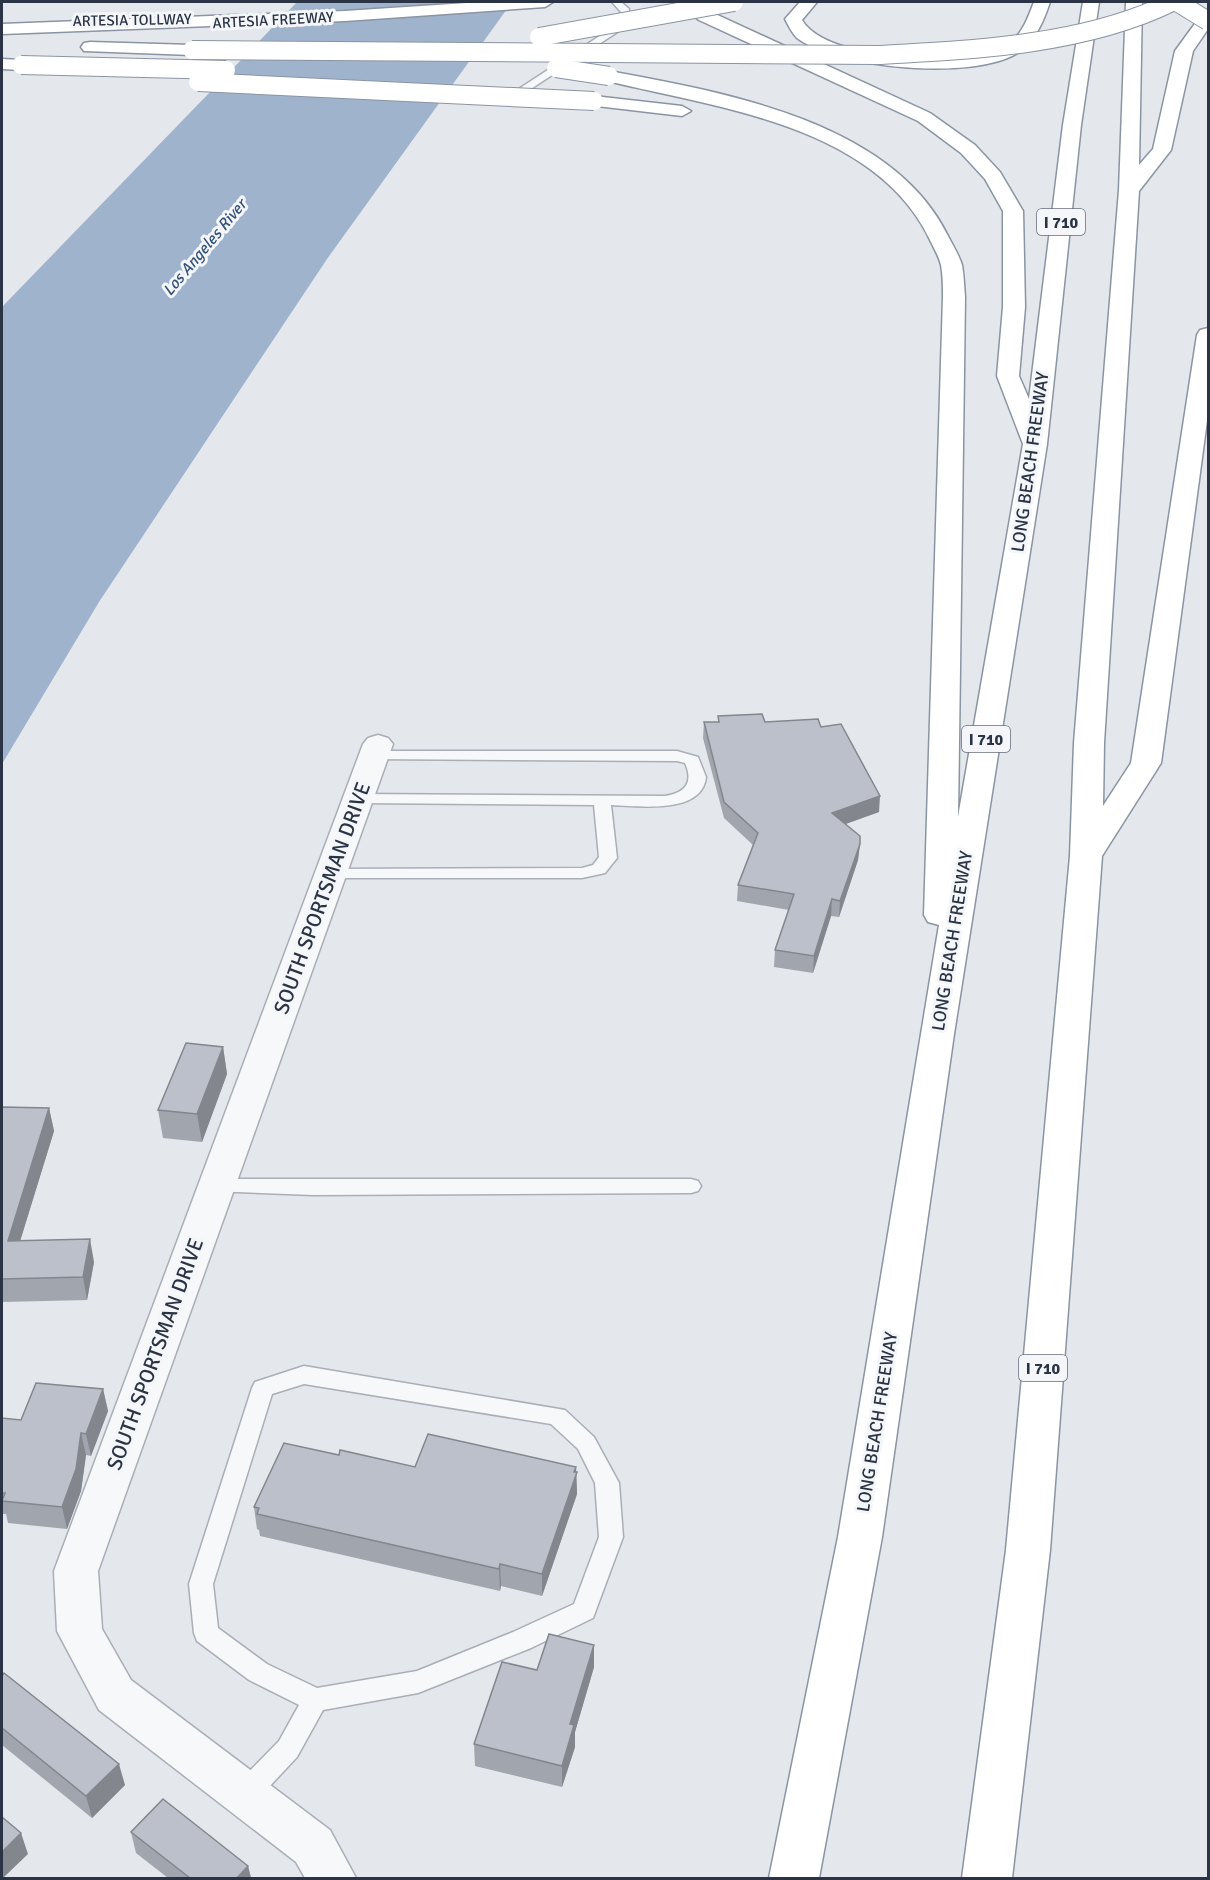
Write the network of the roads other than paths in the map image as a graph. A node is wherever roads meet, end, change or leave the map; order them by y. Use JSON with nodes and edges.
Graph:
{"nodes":[{"id":1,"x":334,"y":2,"type":"edge"},
{"id":2,"x":434,"y":2,"type":"edge"},
{"id":3,"x":478,"y":2,"type":"edge"},
{"id":4,"x":544,"y":2,"type":"edge"},
{"id":5,"x":616,"y":2,"type":"edge"},
{"id":6,"x":684,"y":2,"type":"edge"},
{"id":7,"x":734,"y":2,"type":"edge"},
{"id":8,"x":809,"y":2,"type":"edge"},
{"id":9,"x":1042,"y":2,"type":"edge"},
{"id":10,"x":1091,"y":2,"type":"edge"},
{"id":11,"x":1134,"y":2,"type":"edge"},
{"id":12,"x":1172,"y":2,"type":"edge"},
{"id":13,"x":1177,"y":2,"type":"edge"},
{"id":14,"x":28,"y":18,"type":"junction"},
{"id":15,"x":1209,"y":19,"type":"edge"},
{"id":16,"x":2,"y":20,"type":"edge"},
{"id":17,"x":2,"y":29,"type":"edge"},
{"id":18,"x":73,"y":47,"type":"dead end"},
{"id":19,"x":192,"y":50,"type":"junction"},
{"id":20,"x":2,"y":64,"type":"edge"},
{"id":21,"x":2,"y":73,"type":"edge"},
{"id":22,"x":500,"y":105,"type":"dead end"},
{"id":23,"x":1129,"y":190,"type":"junction"},
{"id":24,"x":910,"y":194,"type":"junction"},
{"id":25,"x":1209,"y":336,"type":"edge"},
{"id":26,"x":1035,"y":444,"type":"junction"},
{"id":27,"x":376,"y":750,"type":"joint"},
{"id":28,"x":358,"y":798,"type":"junction"},
{"id":29,"x":602,"y":800,"type":"junction"},
{"id":30,"x":1086,"y":856,"type":"junction"},
{"id":31,"x":331,"y":874,"type":"junction"},
{"id":32,"x":937,"y":1034,"type":"junction"},
{"id":33,"x":217,"y":1186,"type":"junction"},
{"id":34,"x":691,"y":1186,"type":"dead end"},
{"id":35,"x":315,"y":1700,"type":"junction"},
{"id":36,"x":245,"y":1794,"type":"junction"},
{"id":37,"x":331,"y":1878,"type":"edge"},
{"id":38,"x":794,"y":1878,"type":"edge"},
{"id":39,"x":987,"y":1878,"type":"edge"}],
"edges":[{"from":1,"to":14,"type":"highway","name":"ARTESIA FREEWAY"},
{"from":2,"to":14,"type":"highway","name":"ARTESIA TOLLWAY"},
{"from":3,"to":14,"type":"highway","name":"ARTESIA TOLLWAY"},
{"from":4,"to":14,"type":"highway","name":"ARTESIA FREEWAY"},
{"from":5,"to":22,"type":"lane"},
{"from":6,"to":26,"type":"highway"},
{"from":7,"to":20,"type":"highway","bridge":true},
{"from":8,"to":9,"type":"highway"},
{"from":10,"to":26,"type":"highway","name":"LONG BEACH FREEWAY","number":"I 710"},
{"from":11,"to":23,"type":"highway","number":"I 710"},
{"from":12,"to":19,"type":"highway","bridge":true},
{"from":13,"to":15,"type":"highway","bridge":true},
{"from":14,"to":16,"type":"highway","name":"ARTESIA TOLLWAY"},
{"from":14,"to":17,"type":"highway","name":"ARTESIA FREEWAY"},
{"from":15,"to":23,"type":"highway"},
{"from":18,"to":19,"type":"highway"},
{"from":19,"to":24,"type":"highway","bridge":true},
{"from":21,"to":24,"type":"highway","bridge":true},
{"from":23,"to":30,"type":"highway","number":"I 710"},
{"from":24,"to":32,"type":"highway"},
{"from":25,"to":30,"type":"highway"},
{"from":26,"to":32,"type":"highway","name":"LONG BEACH FREEWAY","number":"I 710"},
{"from":27,"to":28,"type":"street","name":"SOUTH SPORTSMAN DRIVE"},
{"from":27,"to":29,"type":"lane"},
{"from":28,"to":29,"type":"lane"},
{"from":28,"to":31,"type":"street","name":"SOUTH SPORTSMAN DRIVE"},
{"from":29,"to":31,"type":"lane"},
{"from":30,"to":39,"type":"highway","number":"I 710"},
{"from":31,"to":33,"type":"street","name":"SOUTH SPORTSMAN DRIVE"},
{"from":32,"to":38,"type":"highway","name":"LONG BEACH FREEWAY","number":"I 710"},
{"from":33,"to":34,"type":"lane"},
{"from":33,"to":36,"type":"street","name":"SOUTH SPORTSMAN DRIVE"},
{"from":35,"to":35,"type":"lane"},
{"from":35,"to":36,"type":"lane"},
{"from":36,"to":37,"type":"street","name":"SOUTH SPORTSMAN DRIVE"}]}
